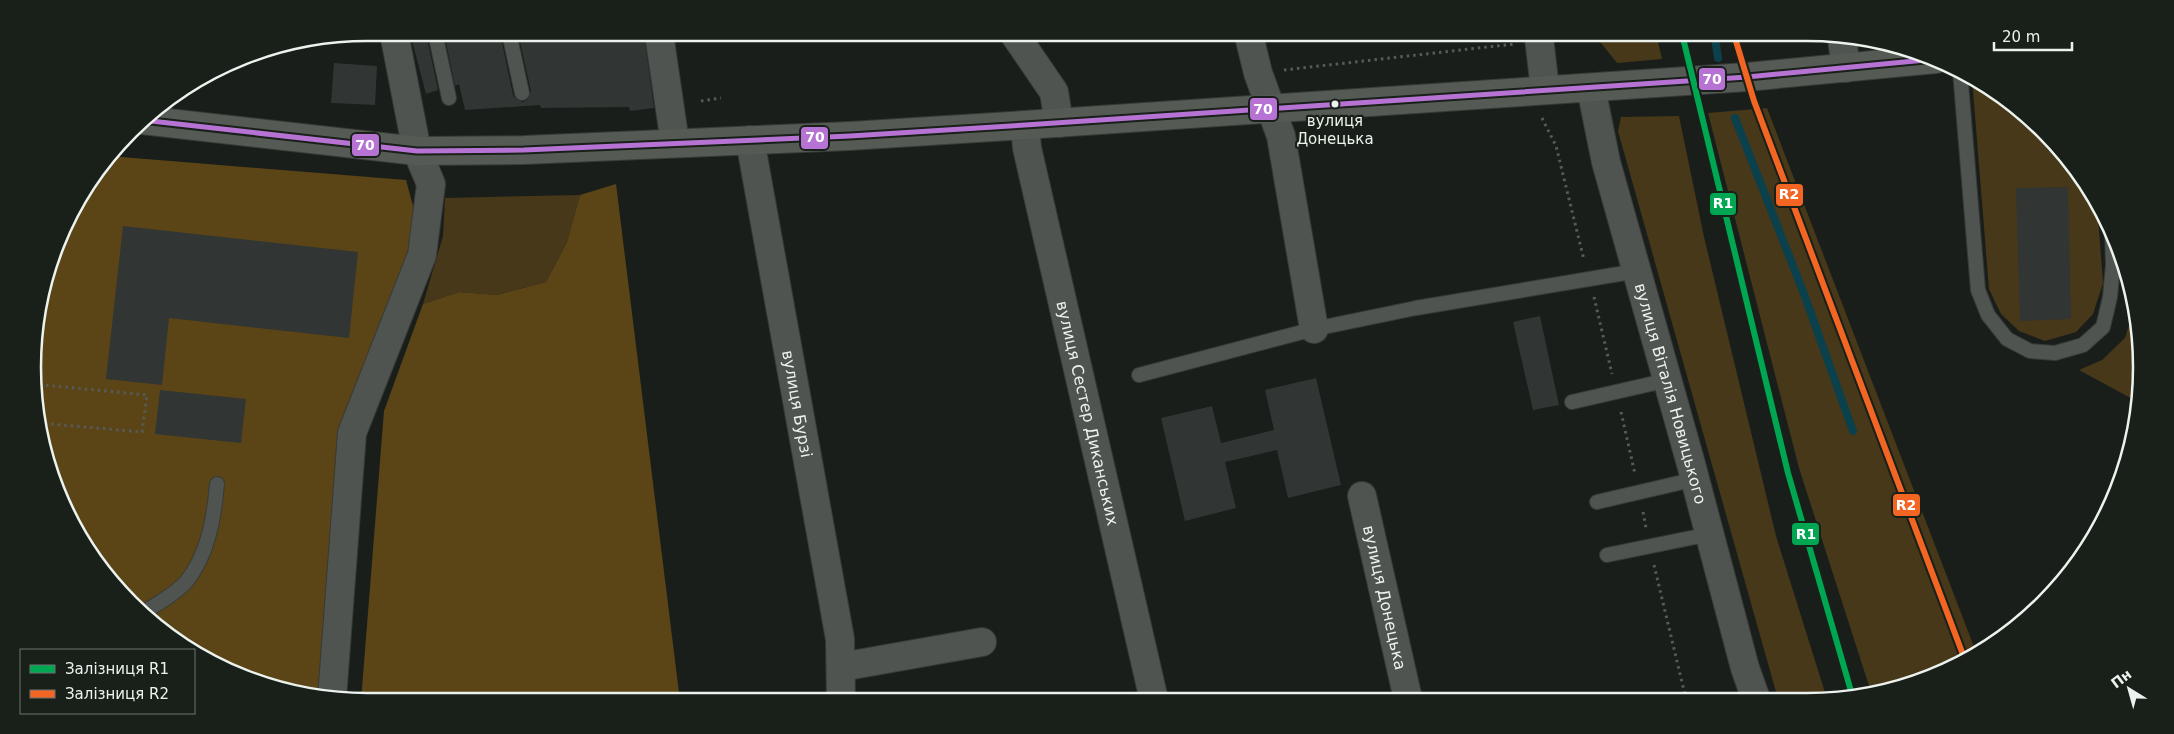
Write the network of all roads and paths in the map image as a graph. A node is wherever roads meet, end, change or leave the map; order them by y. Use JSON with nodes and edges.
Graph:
{"nodes":[{"id":1,"x":395,"y":41,"type":"edge"},
{"id":2,"x":437,"y":41,"type":"edge"},
{"id":3,"x":511,"y":41,"type":"edge"},
{"id":4,"x":661,"y":41,"type":"edge"},
{"id":5,"x":1020,"y":41,"type":"edge"},
{"id":6,"x":1250,"y":41,"type":"edge"},
{"id":7,"x":1522,"y":41,"type":"edge"},
{"id":8,"x":1539,"y":41,"type":"edge"},
{"id":9,"x":1843,"y":43,"type":"edge"},
{"id":10,"x":1916,"y":60,"type":"edge"},
{"id":11,"x":1846,"y":68,"type":"junction"},
{"id":12,"x":1258,"y":73,"type":"junction"},
{"id":13,"x":1961,"y":80,"type":"edge"},
{"id":14,"x":1591,"y":88,"type":"junction"},
{"id":15,"x":1545,"y":89,"type":"junction"},
{"id":16,"x":522,"y":93,"type":"dead end"},
{"id":17,"x":449,"y":98,"type":"dead end"},
{"id":18,"x":721,"y":98,"type":"dead end"},
{"id":19,"x":701,"y":101,"type":"dead end"},
{"id":20,"x":1270,"y":108,"type":"junction"},
{"id":21,"x":153,"y":121,"type":"edge"},
{"id":22,"x":1059,"y":123,"type":"junction"},
{"id":23,"x":1025,"y":125,"type":"junction"},
{"id":24,"x":750,"y":140,"type":"junction"},
{"id":25,"x":675,"y":143,"type":"junction"},
{"id":26,"x":416,"y":151,"type":"junction"},
{"id":27,"x":2114,"y":258,"type":"edge"},
{"id":28,"x":1637,"y":271,"type":"junction"},
{"id":29,"x":1314,"y":329,"type":"junction"},
{"id":30,"x":1139,"y":375,"type":"dead end"},
{"id":31,"x":1668,"y":380,"type":"junction"},
{"id":32,"x":42,"y":385,"type":"edge"},
{"id":33,"x":1572,"y":402,"type":"dead end"},
{"id":34,"x":47,"y":424,"type":"edge"},
{"id":35,"x":1696,"y":479,"type":"junction"},
{"id":36,"x":217,"y":484,"type":"dead end"},
{"id":37,"x":1362,"y":496,"type":"dead end"},
{"id":38,"x":1597,"y":502,"type":"dead end"},
{"id":39,"x":1710,"y":534,"type":"junction"},
{"id":40,"x":1607,"y":555,"type":"dead end"},
{"id":41,"x":148,"y":608,"type":"edge"},
{"id":42,"x":982,"y":642,"type":"dead end"},
{"id":43,"x":841,"y":667,"type":"junction"},
{"id":44,"x":333,"y":691,"type":"edge"},
{"id":45,"x":842,"y":693,"type":"edge"},
{"id":46,"x":1152,"y":693,"type":"edge"},
{"id":47,"x":1406,"y":693,"type":"edge"},
{"id":48,"x":1754,"y":693,"type":"edge"}],
"edges":[{"from":1,"to":26,"type":"street"},
{"from":2,"to":17,"type":"lane"},
{"from":3,"to":16,"type":"lane"},
{"from":4,"to":25,"type":"street"},
{"from":5,"to":22,"type":"street"},
{"from":6,"to":12,"type":"street"},
{"from":7,"to":12,"type":"path"},
{"from":8,"to":15,"type":"street"},
{"from":9,"to":11,"type":"street"},
{"from":10,"to":11,"type":"main road"},
{"from":11,"to":14,"type":"main road"},
{"from":12,"to":20,"type":"street"},
{"from":13,"to":27,"type":"lane"},
{"from":14,"to":15,"type":"main road"},
{"from":14,"to":28,"type":"street","name":"вулиця Віталія Новицького"},
{"from":15,"to":20,"type":"main road"},
{"from":18,"to":19,"type":"path"},
{"from":20,"to":22,"type":"main road"},
{"from":20,"to":29,"type":"street"},
{"from":21,"to":26,"type":"main road"},
{"from":22,"to":23,"type":"main road"},
{"from":23,"to":24,"type":"main road"},
{"from":23,"to":46,"type":"street","name":"вулиця Сестер Диканських"},
{"from":24,"to":25,"type":"main road"},
{"from":24,"to":43,"type":"street","name":"вулиця Бурзі"},
{"from":25,"to":26,"type":"main road"},
{"from":26,"to":44,"type":"street"},
{"from":28,"to":29,"type":"lane"},
{"from":28,"to":31,"type":"street","name":"вулиця Віталія Новицького"},
{"from":29,"to":30,"type":"lane"},
{"from":31,"to":33,"type":"lane"},
{"from":31,"to":35,"type":"street","name":"вулиця Віталія Новицького"},
{"from":32,"to":34,"type":"path"},
{"from":35,"to":38,"type":"lane"},
{"from":35,"to":39,"type":"street","name":"вулиця Віталія Новицького"},
{"from":36,"to":41,"type":"lane"},
{"from":37,"to":47,"type":"street","name":"вулиця Донецька"},
{"from":39,"to":40,"type":"lane"},
{"from":39,"to":48,"type":"street","name":"вулиця Віталія Новицького"},
{"from":42,"to":43,"type":"street"},
{"from":43,"to":45,"type":"street","name":"вулиця Бурзі"}]}
